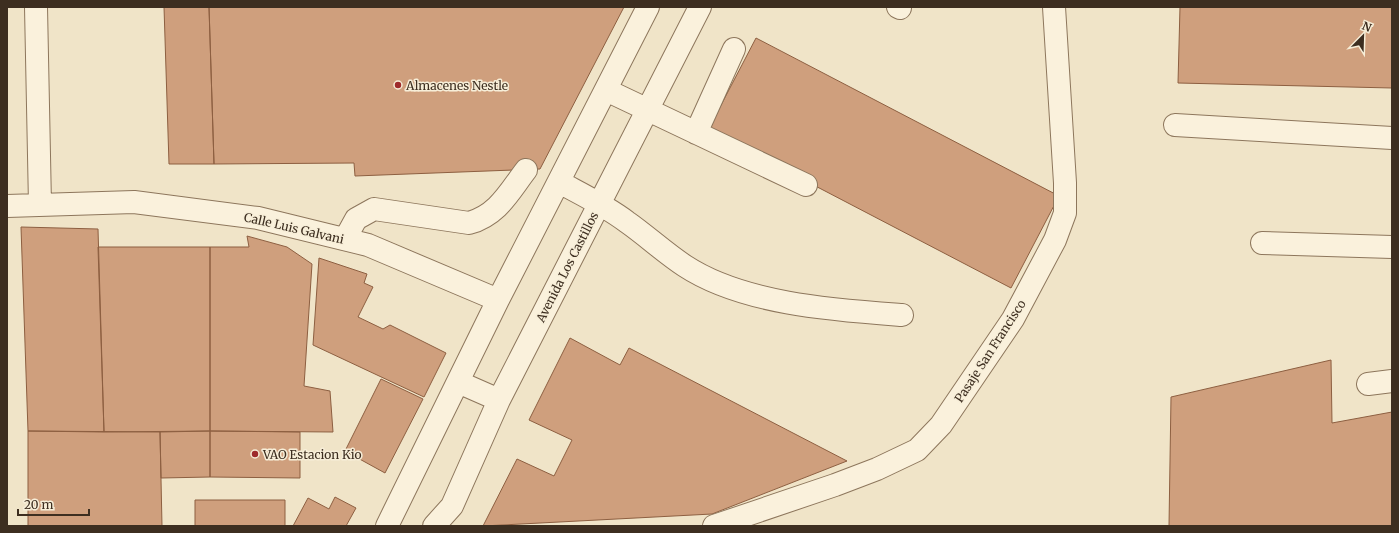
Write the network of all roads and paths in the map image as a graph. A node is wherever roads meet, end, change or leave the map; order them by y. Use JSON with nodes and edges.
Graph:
{"nodes":[{"id":1,"x":36,"y":7,"type":"edge"},
{"id":2,"x":648,"y":7,"type":"edge"},
{"id":3,"x":700,"y":7,"type":"edge"},
{"id":4,"x":1054,"y":7,"type":"edge"},
{"id":5,"x":734,"y":49,"type":"dead end"},
{"id":6,"x":606,"y":90,"type":"junction"},
{"id":7,"x":647,"y":110,"type":"junction"},
{"id":8,"x":1175,"y":124,"type":"dead end"},
{"id":9,"x":696,"y":133,"type":"junction"},
{"id":10,"x":1392,"y":138,"type":"edge"},
{"id":11,"x":526,"y":170,"type":"dead end"},
{"id":12,"x":559,"y":182,"type":"junction"},
{"id":13,"x":806,"y":185,"type":"dead end"},
{"id":14,"x":599,"y":203,"type":"junction"},
{"id":15,"x":40,"y":205,"type":"junction"},
{"id":16,"x":7,"y":206,"type":"edge"},
{"id":17,"x":345,"y":239,"type":"junction"},
{"id":18,"x":1262,"y":243,"type":"dead end"},
{"id":19,"x":1392,"y":247,"type":"edge"},
{"id":20,"x":498,"y":300,"type":"junction"},
{"id":21,"x":902,"y":315,"type":"dead end"},
{"id":22,"x":1392,"y":381,"type":"edge"},
{"id":23,"x":458,"y":382,"type":"junction"},
{"id":24,"x":1368,"y":384,"type":"dead end"},
{"id":25,"x":498,"y":400,"type":"junction"},
{"id":26,"x":387,"y":526,"type":"edge"},
{"id":27,"x":434,"y":526,"type":"edge"},
{"id":28,"x":714,"y":526,"type":"edge"}],
"edges":[{"from":1,"to":15,"type":"street"},
{"from":2,"to":6,"type":"street"},
{"from":3,"to":7,"type":"street","name":"Avenida Los Castillos"},
{"from":4,"to":28,"type":"street","name":"Pasaje San Francisco"},
{"from":5,"to":9,"type":"street"},
{"from":6,"to":7,"type":"street"},
{"from":6,"to":12,"type":"street"},
{"from":7,"to":9,"type":"street"},
{"from":7,"to":14,"type":"street","name":"Avenida Los Castillos"},
{"from":8,"to":10,"type":"street"},
{"from":9,"to":13,"type":"street"},
{"from":11,"to":17,"type":"street"},
{"from":12,"to":14,"type":"street"},
{"from":12,"to":20,"type":"street"},
{"from":14,"to":21,"type":"street"},
{"from":14,"to":25,"type":"street","name":"Avenida Los Castillos"},
{"from":15,"to":16,"type":"street","name":"Calle Luis Galvani"},
{"from":15,"to":17,"type":"street","name":"Calle Luis Galvani"},
{"from":17,"to":20,"type":"street","name":"Calle Luis Galvani"},
{"from":18,"to":19,"type":"street"},
{"from":20,"to":23,"type":"street"},
{"from":22,"to":24,"type":"street"},
{"from":23,"to":25,"type":"street"},
{"from":23,"to":26,"type":"street"},
{"from":25,"to":27,"type":"street","name":"Avenida Los Castillos"}]}
